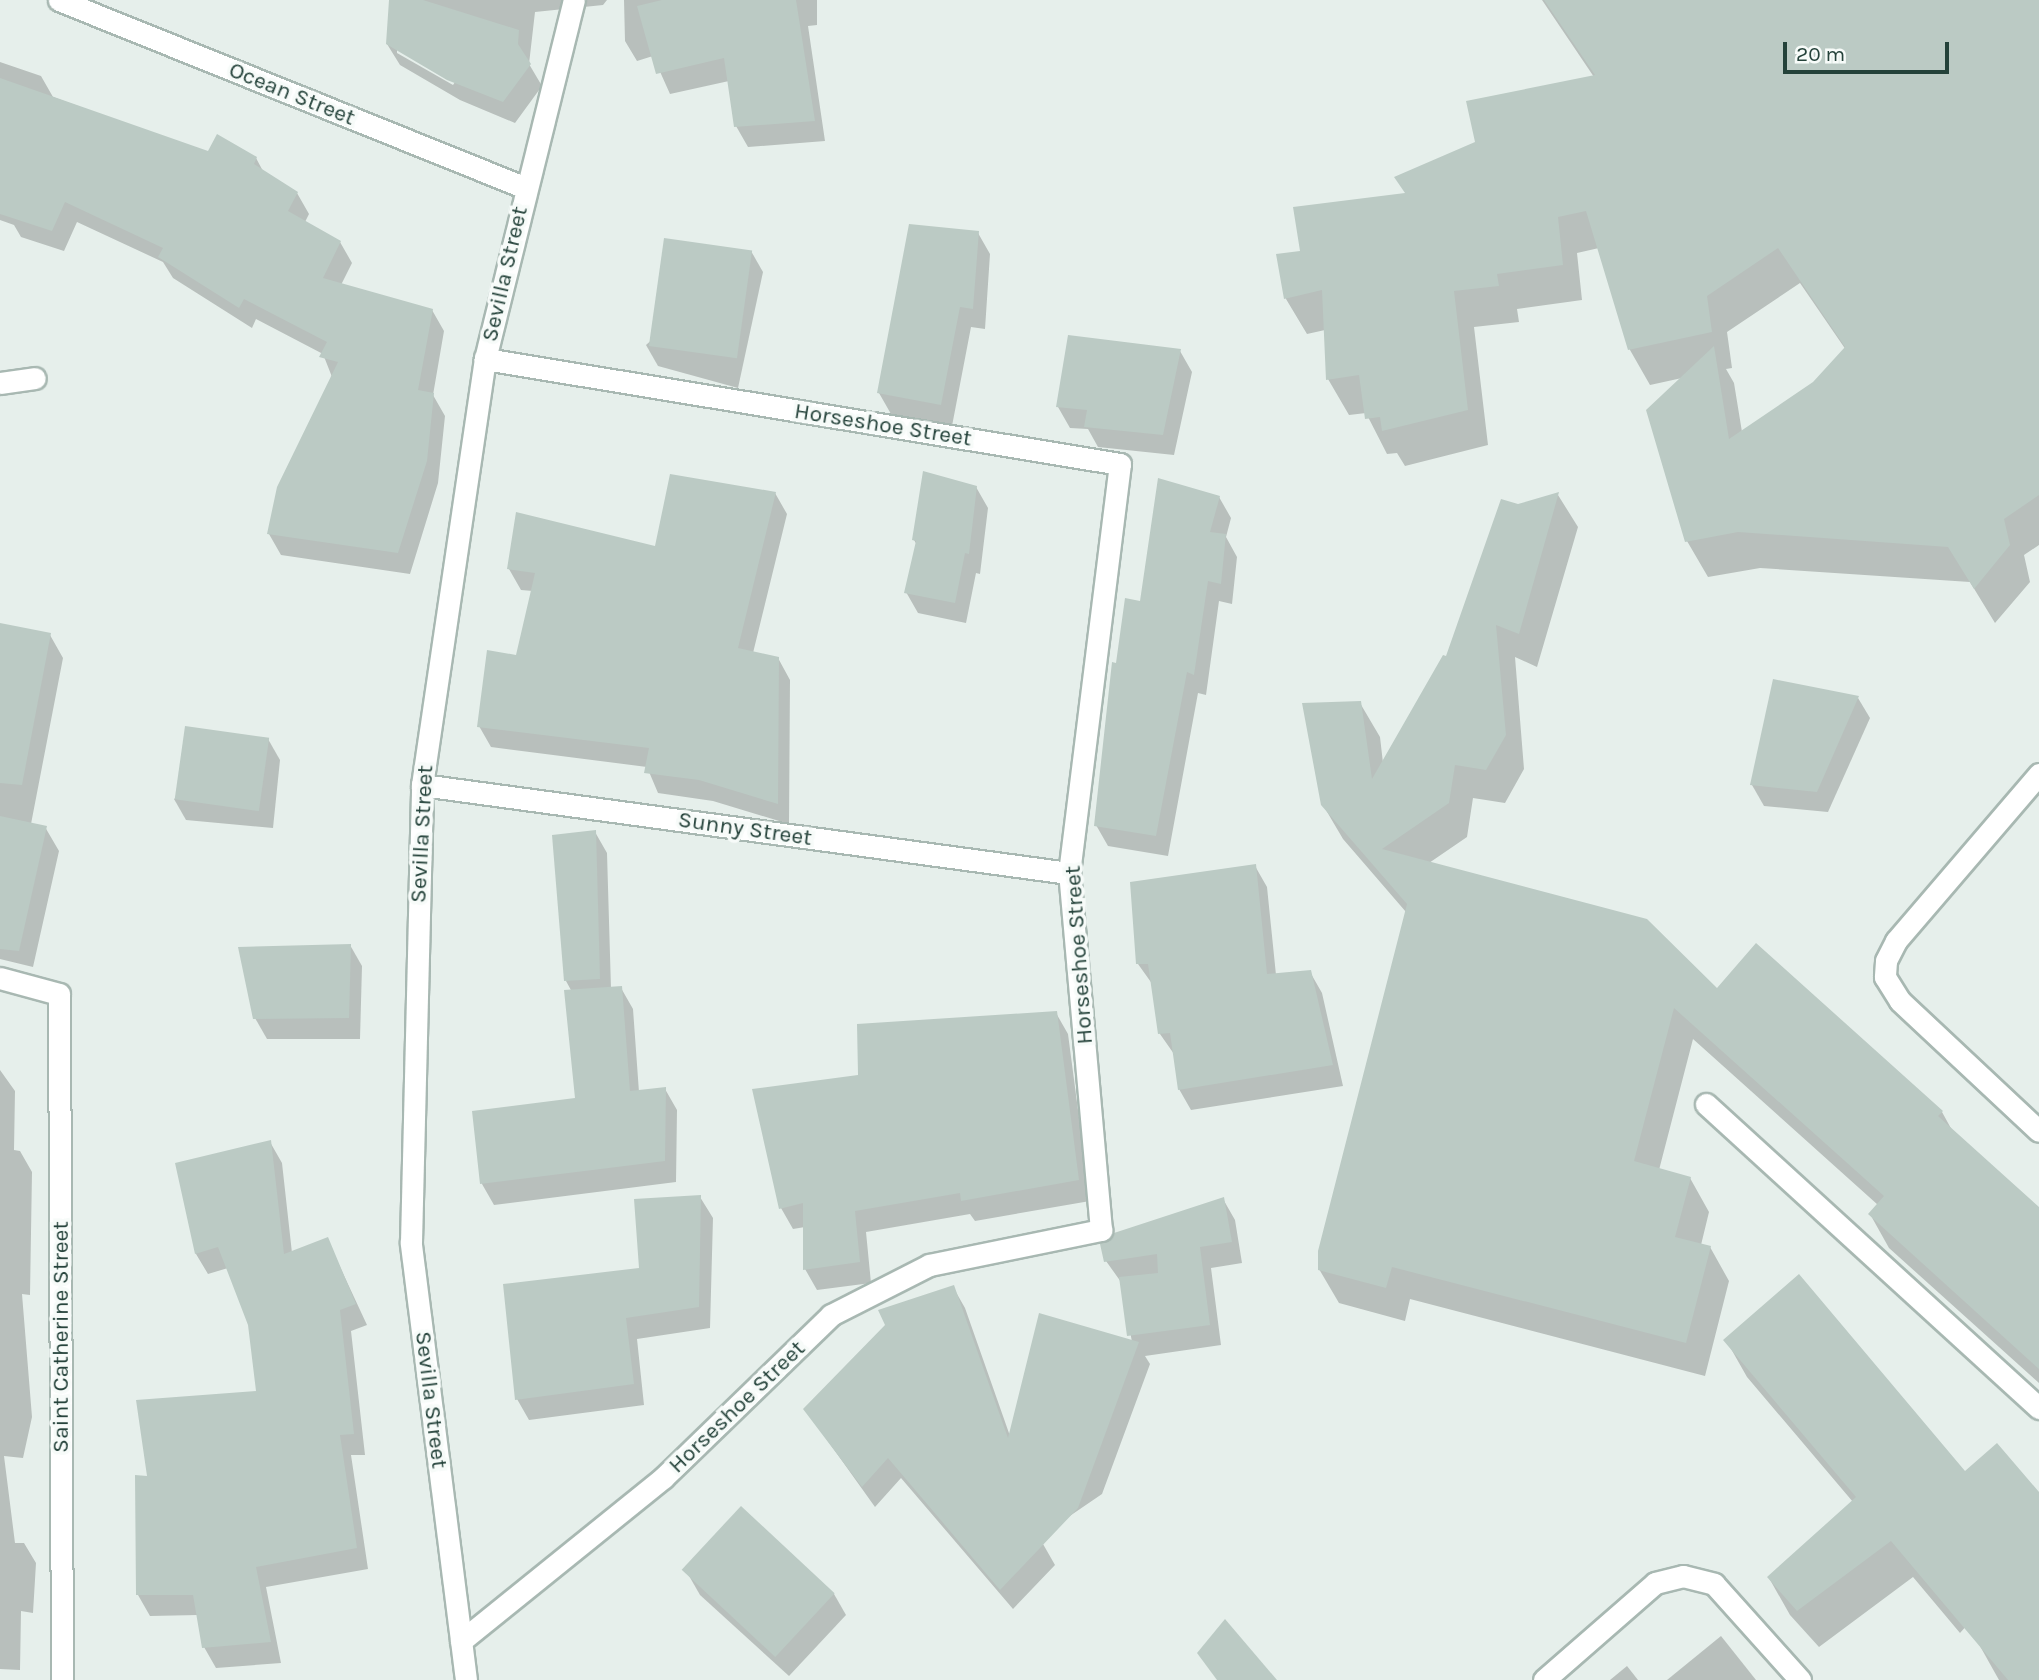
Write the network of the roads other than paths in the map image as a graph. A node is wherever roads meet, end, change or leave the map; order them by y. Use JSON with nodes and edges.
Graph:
{"nodes":[{"id":1,"x":59,"y":0,"type":"edge"},
{"id":2,"x":573,"y":0,"type":"edge"},
{"id":3,"x":526,"y":188,"type":"junction"},
{"id":4,"x":485,"y":359,"type":"junction"},
{"id":5,"x":36,"y":378,"type":"dead end"},
{"id":6,"x":0,"y":383,"type":"edge"},
{"id":7,"x":2039,"y":774,"type":"edge"},
{"id":8,"x":422,"y":785,"type":"junction"},
{"id":9,"x":1069,"y":873,"type":"junction"},
{"id":10,"x":0,"y":978,"type":"edge"},
{"id":11,"x":1706,"y":1104,"type":"dead end"},
{"id":12,"x":2039,"y":1131,"type":"edge"},
{"id":13,"x":2039,"y":1408,"type":"edge"},
{"id":14,"x":461,"y":1641,"type":"junction"},
{"id":15,"x":62,"y":1680,"type":"edge"},
{"id":16,"x":466,"y":1680,"type":"edge"},
{"id":17,"x":1544,"y":1680,"type":"edge"},
{"id":18,"x":1800,"y":1680,"type":"edge"}],
"edges":[{"from":1,"to":3,"type":"street","name":"Ocean Street"},
{"from":2,"to":3,"type":"street","name":"Sevilla Street"},
{"from":3,"to":4,"type":"street","name":"Sevilla Street"},
{"from":4,"to":8,"type":"street","name":"Sevilla Street"},
{"from":4,"to":9,"type":"street","name":"Horseshoe Street"},
{"from":5,"to":6,"type":"street"},
{"from":7,"to":12,"type":"street"},
{"from":8,"to":9,"type":"street","name":"Sunny Street"},
{"from":8,"to":14,"type":"street","name":"Sevilla Street"},
{"from":9,"to":14,"type":"street","name":"Horseshoe Street"},
{"from":10,"to":15,"type":"street","name":"Saint Catherine Street"},
{"from":11,"to":13,"type":"street"},
{"from":14,"to":16,"type":"street","name":"Sevilla Street"},
{"from":17,"to":18,"type":"street"}]}
